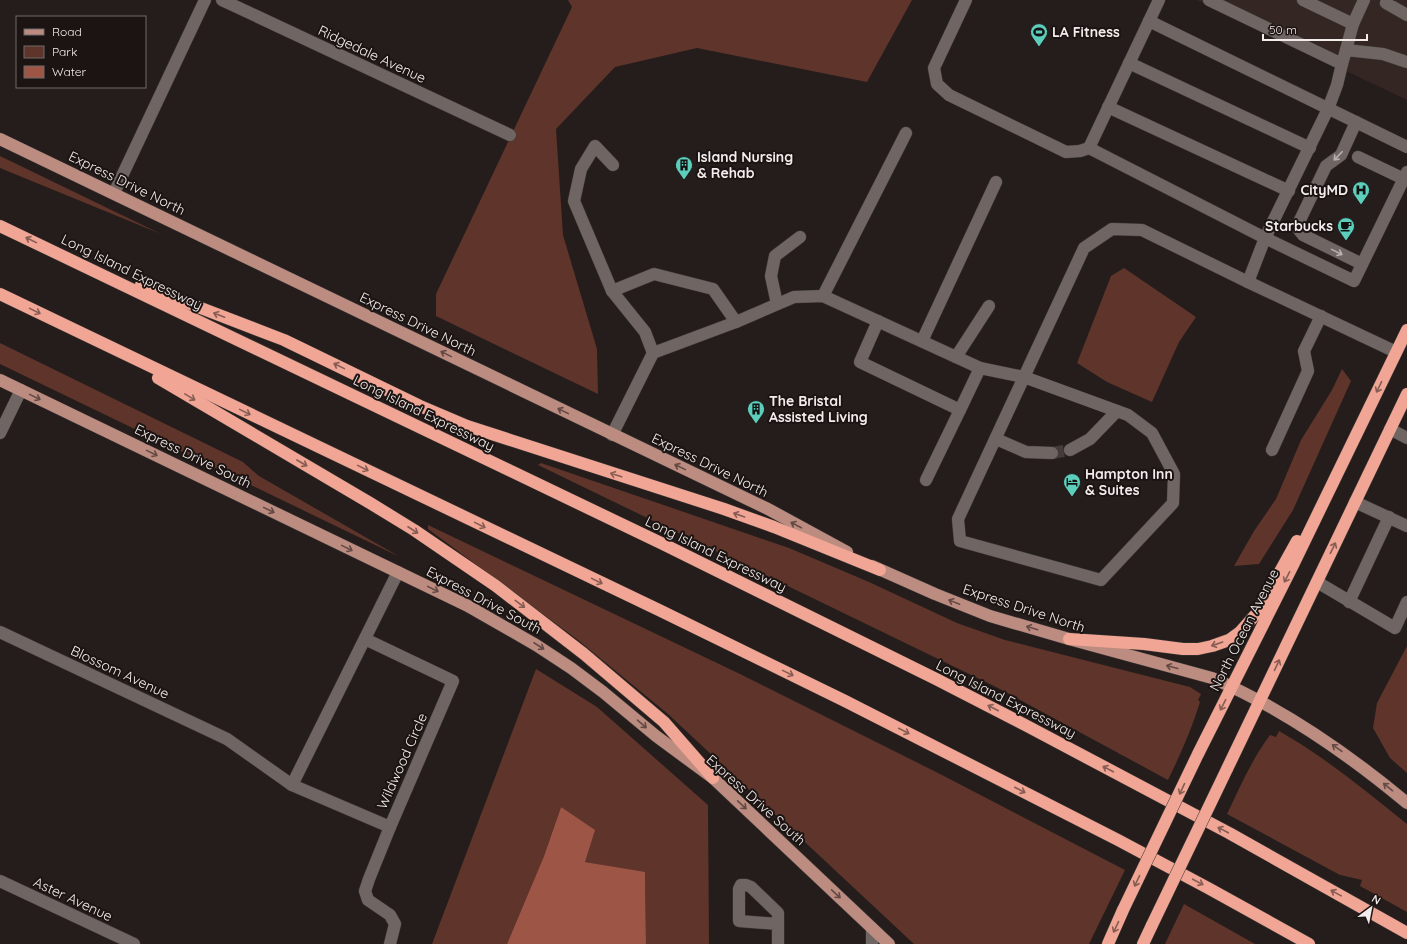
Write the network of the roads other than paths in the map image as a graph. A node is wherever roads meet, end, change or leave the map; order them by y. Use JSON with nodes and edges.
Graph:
{"nodes":[{"id":1,"x":205,"y":0,"type":"edge"},
{"id":2,"x":222,"y":0,"type":"edge"},
{"id":3,"x":966,"y":0,"type":"edge"},
{"id":4,"x":1159,"y":0,"type":"edge"},
{"id":5,"x":1209,"y":0,"type":"edge"},
{"id":6,"x":1303,"y":0,"type":"edge"},
{"id":7,"x":1364,"y":0,"type":"edge"},
{"id":8,"x":1387,"y":0,"type":"edge"},
{"id":9,"x":1407,"y":15,"type":"edge"},
{"id":10,"x":1149,"y":21,"type":"junction"},
{"id":11,"x":1353,"y":24,"type":"junction"},
{"id":12,"x":1346,"y":50,"type":"junction"},
{"id":13,"x":1130,"y":62,"type":"junction"},
{"id":14,"x":1407,"y":62,"type":"edge"},
{"id":15,"x":1342,"y":64,"type":"junction"},
{"id":16,"x":1108,"y":107,"type":"junction"},
{"id":17,"x":1328,"y":109,"type":"junction"},
{"id":18,"x":1356,"y":122,"type":"junction"},
{"id":19,"x":906,"y":133,"type":"dead end"},
{"id":20,"x":510,"y":136,"type":"dead end"},
{"id":21,"x":0,"y":139,"type":"edge"},
{"id":22,"x":1407,"y":147,"type":"edge"},
{"id":23,"x":1089,"y":148,"type":"junction"},
{"id":24,"x":1310,"y":148,"type":"junction"},
{"id":25,"x":1358,"y":157,"type":"dead end"},
{"id":26,"x":613,"y":165,"type":"dead end"},
{"id":27,"x":1405,"y":175,"type":"edge"},
{"id":28,"x":996,"y":182,"type":"dead end"},
{"id":29,"x":1289,"y":191,"type":"junction"},
{"id":30,"x":114,"y":193,"type":"junction"},
{"id":31,"x":0,"y":226,"type":"edge"},
{"id":32,"x":800,"y":237,"type":"dead end"},
{"id":33,"x":1265,"y":238,"type":"junction"},
{"id":34,"x":62,"y":255,"type":"junction"},
{"id":35,"x":1362,"y":264,"type":"junction"},
{"id":36,"x":1248,"y":282,"type":"junction"},
{"id":37,"x":612,"y":291,"type":"junction"},
{"id":38,"x":0,"y":294,"type":"edge"},
{"id":39,"x":823,"y":296,"type":"junction"},
{"id":40,"x":777,"y":304,"type":"junction"},
{"id":41,"x":989,"y":306,"type":"dead end"},
{"id":42,"x":1321,"y":316,"type":"junction"},
{"id":43,"x":878,"y":321,"type":"junction"},
{"id":44,"x":736,"y":322,"type":"junction"},
{"id":45,"x":1407,"y":330,"type":"edge"},
{"id":46,"x":84,"y":334,"type":"junction"},
{"id":47,"x":922,"y":341,"type":"junction"},
{"id":48,"x":1396,"y":352,"type":"junction"},
{"id":49,"x":653,"y":353,"type":"junction"},
{"id":50,"x":956,"y":357,"type":"junction"},
{"id":51,"x":980,"y":368,"type":"junction"},
{"id":52,"x":1024,"y":377,"type":"junction"},
{"id":53,"x":0,"y":380,"type":"edge"},
{"id":54,"x":21,"y":390,"type":"junction"},
{"id":55,"x":1407,"y":394,"type":"edge"},
{"id":56,"x":960,"y":410,"type":"junction"},
{"id":57,"x":1117,"y":411,"type":"junction"},
{"id":58,"x":1390,"y":430,"type":"junction"},
{"id":59,"x":0,"y":433,"type":"edge"},
{"id":60,"x":612,"y":435,"type":"junction"},
{"id":61,"x":996,"y":438,"type":"junction"},
{"id":62,"x":1407,"y":438,"type":"edge"},
{"id":63,"x":1070,"y":450,"type":"tunnel mouth"},
{"id":64,"x":1272,"y":450,"type":"dead end"},
{"id":65,"x":1052,"y":453,"type":"tunnel mouth"},
{"id":66,"x":926,"y":480,"type":"dead end"},
{"id":67,"x":1328,"y":491,"type":"junction"},
{"id":68,"x":1355,"y":502,"type":"junction"},
{"id":69,"x":1390,"y":517,"type":"junction"},
{"id":70,"x":1407,"y":526,"type":"edge"},
{"id":71,"x":880,"y":570,"type":"junction"},
{"id":72,"x":398,"y":572,"type":"junction"},
{"id":73,"x":1316,"y":582,"type":"junction"},
{"id":74,"x":1349,"y":602,"type":"junction"},
{"id":75,"x":1407,"y":602,"type":"edge"},
{"id":76,"x":0,"y":632,"type":"edge"},
{"id":77,"x":365,"y":639,"type":"junction"},
{"id":78,"x":1069,"y":639,"type":"junction"},
{"id":79,"x":1232,"y":686,"type":"junction"},
{"id":80,"x":1260,"y":701,"type":"junction"},
{"id":81,"x":713,"y":778,"type":"junction"},
{"id":82,"x":292,"y":785,"type":"junction"},
{"id":83,"x":1407,"y":803,"type":"edge"},
{"id":84,"x":390,"y":827,"type":"junction"},
{"id":85,"x":0,"y":881,"type":"edge"},
{"id":86,"x":778,"y":924,"type":"dead end"},
{"id":87,"x":872,"y":928,"type":"junction"},
{"id":88,"x":1407,"y":933,"type":"edge"},
{"id":89,"x":134,"y":944,"type":"edge"},
{"id":90,"x":390,"y":944,"type":"edge"},
{"id":91,"x":778,"y":944,"type":"edge"},
{"id":92,"x":872,"y":944,"type":"edge"},
{"id":93,"x":889,"y":944,"type":"edge"},
{"id":94,"x":1108,"y":944,"type":"edge"},
{"id":95,"x":1143,"y":944,"type":"edge"},
{"id":96,"x":1309,"y":944,"type":"edge"}],
"edges":[{"from":1,"to":30,"type":"street"},
{"from":2,"to":20,"type":"street","name":"Ridgedale Avenue"},
{"from":3,"to":23,"type":"street"},
{"from":4,"to":10,"type":"street"},
{"from":5,"to":15,"type":"street"},
{"from":6,"to":11,"type":"street"},
{"from":7,"to":11,"type":"street"},
{"from":8,"to":9,"type":"street"},
{"from":10,"to":13,"type":"street"},
{"from":10,"to":17,"type":"street"},
{"from":11,"to":12,"type":"street"},
{"from":12,"to":14,"type":"street"},
{"from":12,"to":15,"type":"street"},
{"from":13,"to":16,"type":"street"},
{"from":13,"to":24,"type":"street"},
{"from":15,"to":17,"type":"street"},
{"from":16,"to":23,"type":"street"},
{"from":16,"to":29,"type":"street"},
{"from":17,"to":18,"type":"street"},
{"from":17,"to":24,"type":"street"},
{"from":18,"to":22,"type":"street"},
{"from":18,"to":35,"type":"street","one_way":true},
{"from":19,"to":39,"type":"street"},
{"from":21,"to":30,"type":"main road","name":"Express Drive North"},
{"from":23,"to":33,"type":"street"},
{"from":24,"to":29,"type":"street"},
{"from":25,"to":27,"type":"street"},
{"from":26,"to":37,"type":"street"},
{"from":27,"to":35,"type":"street"},
{"from":28,"to":47,"type":"street"},
{"from":29,"to":33,"type":"street"},
{"from":60,"to":30,"type":"main road","name":"Express Drive North","one_way":true},
{"from":34,"to":31,"type":"highway","name":"Long Island Expressway","one_way":true},
{"from":32,"to":40,"type":"street"},
{"from":33,"to":35,"type":"street"},
{"from":33,"to":36,"type":"street"},
{"from":71,"to":34,"type":"highway","one_way":true},
{"from":88,"to":34,"type":"highway","name":"Long Island Expressway","one_way":true},
{"from":36,"to":42,"type":"street"},
{"from":36,"to":52,"type":"street"},
{"from":37,"to":44,"type":"street"},
{"from":37,"to":49,"type":"street"},
{"from":38,"to":46,"type":"highway","one_way":true},
{"from":39,"to":40,"type":"street"},
{"from":39,"to":43,"type":"street"},
{"from":40,"to":44,"type":"street"},
{"from":41,"to":50,"type":"street"},
{"from":42,"to":48,"type":"street"},
{"from":42,"to":64,"type":"street"},
{"from":43,"to":47,"type":"street"},
{"from":43,"to":56,"type":"street"},
{"from":44,"to":49,"type":"street"},
{"from":45,"to":48,"type":"highway","name":"North Ocean Avenue"},
{"from":46,"to":81,"type":"highway","one_way":true},
{"from":46,"to":96,"type":"highway","one_way":true},
{"from":47,"to":50,"type":"street"},
{"from":48,"to":67,"type":"highway","name":"North Ocean Avenue","one_way":true},
{"from":49,"to":60,"type":"street"},
{"from":50,"to":51,"type":"street"},
{"from":51,"to":52,"type":"street"},
{"from":51,"to":56,"type":"street"},
{"from":52,"to":57,"type":"street"},
{"from":52,"to":61,"type":"street"},
{"from":53,"to":54,"type":"main road","name":"Express Drive South"},
{"from":54,"to":59,"type":"street"},
{"from":54,"to":72,"type":"main road","name":"Express Drive South","one_way":true},
{"from":55,"to":58,"type":"highway"},
{"from":56,"to":66,"type":"street"},
{"from":57,"to":61,"type":"street"},
{"from":57,"to":63,"type":"street"},
{"from":58,"to":62,"type":"street"},
{"from":58,"to":68,"type":"highway"},
{"from":71,"to":60,"type":"main road","name":"Express Drive North","one_way":true},
{"from":61,"to":65,"type":"street"},
{"from":67,"to":78,"type":"highway","one_way":true},
{"from":67,"to":79,"type":"highway","name":"North Ocean Avenue","one_way":true},
{"from":68,"to":69,"type":"street"},
{"from":73,"to":68,"type":"highway","one_way":true},
{"from":69,"to":70,"type":"street"},
{"from":69,"to":74,"type":"street"},
{"from":78,"to":71,"type":"main road","name":"Express Drive North","one_way":true},
{"from":72,"to":77,"type":"street"},
{"from":72,"to":81,"type":"main road","name":"Express Drive South","one_way":true},
{"from":73,"to":74,"type":"street"},
{"from":80,"to":73,"type":"highway","one_way":true},
{"from":74,"to":75,"type":"street"},
{"from":76,"to":82,"type":"street","name":"Blossom Avenue"},
{"from":77,"to":82,"type":"street"},
{"from":77,"to":84,"type":"street","name":"Wildwood Circle"},
{"from":79,"to":78,"type":"main road","name":"Express Drive North","one_way":true},
{"from":79,"to":80,"type":"main road","name":"Express Drive North"},
{"from":79,"to":94,"type":"highway","name":"North Ocean Avenue","one_way":true,"bridge":true},
{"from":83,"to":80,"type":"main road","name":"Express Drive North","one_way":true},
{"from":80,"to":95,"type":"highway","bridge":true},
{"from":81,"to":87,"type":"main road","name":"Express Drive South","one_way":true},
{"from":82,"to":84,"type":"street","name":"Wildwood Circle"},
{"from":84,"to":90,"type":"street"},
{"from":85,"to":89,"type":"street","name":"Aster Avenue"},
{"from":86,"to":91,"type":"street"},
{"from":87,"to":92,"type":"street"},
{"from":87,"to":93,"type":"main road","name":"Express Drive South"}]}
